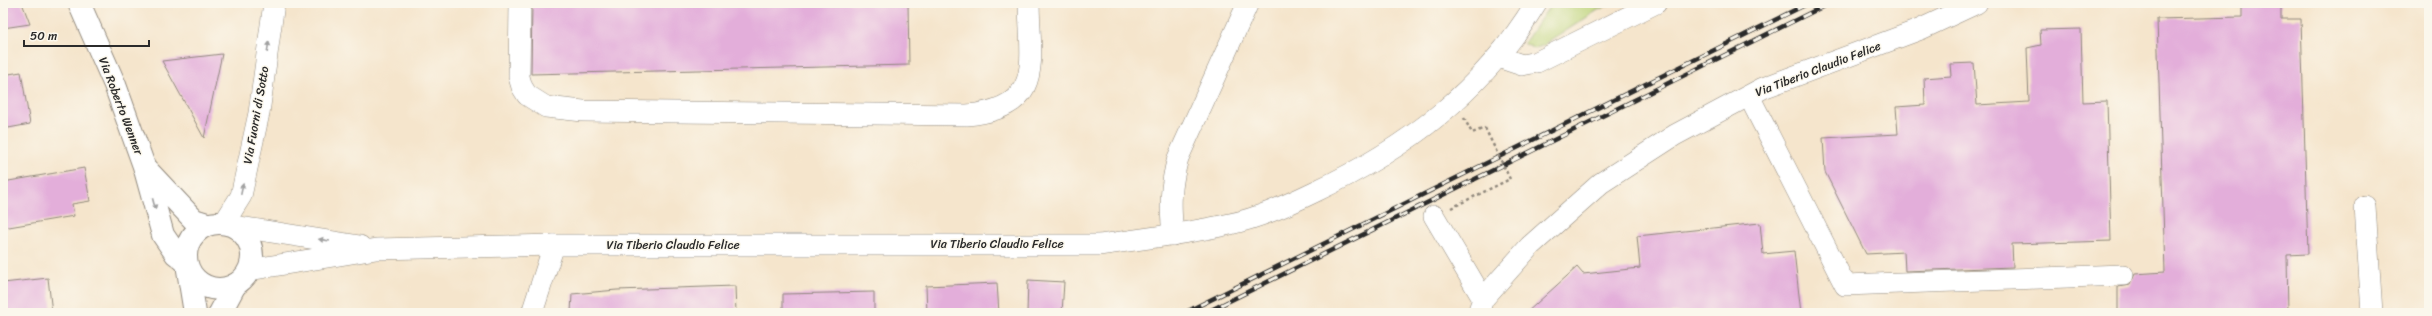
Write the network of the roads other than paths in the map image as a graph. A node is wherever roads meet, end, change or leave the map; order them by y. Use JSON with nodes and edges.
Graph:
{"nodes":[{"id":1,"x":79,"y":3,"type":"edge"},
{"id":2,"x":274,"y":3,"type":"edge"},
{"id":3,"x":520,"y":3,"type":"edge"},
{"id":4,"x":1029,"y":3,"type":"edge"},
{"id":5,"x":1248,"y":3,"type":"edge"},
{"id":6,"x":1536,"y":3,"type":"edge"},
{"id":7,"x":1656,"y":3,"type":"edge"},
{"id":8,"x":1977,"y":3,"type":"edge"},
{"id":9,"x":1498,"y":57,"type":"junction"},
{"id":10,"x":1749,"y":96,"type":"junction"},
{"id":11,"x":144,"y":166,"type":"junction"},
{"id":12,"x":2365,"y":206,"type":"dead end"},
{"id":13,"x":1434,"y":216,"type":"road end"},
{"id":14,"x":222,"y":224,"type":"junction"},
{"id":15,"x":1173,"y":235,"type":"junction"},
{"id":16,"x":554,"y":245,"type":"junction"},
{"id":17,"x":376,"y":249,"type":"junction"},
{"id":18,"x":187,"y":266,"type":"junction"},
{"id":19,"x":2123,"y":275,"type":"dead end"},
{"id":20,"x":242,"y":278,"type":"junction"},
{"id":21,"x":1480,"y":306,"type":"edge"},
{"id":22,"x":195,"y":313,"type":"edge"},
{"id":23,"x":220,"y":313,"type":"edge"},
{"id":24,"x":532,"y":313,"type":"edge"},
{"id":25,"x":2372,"y":313,"type":"edge"}],
"edges":[{"from":1,"to":11,"type":"main road","name":"Via Roberto Wenner"},
{"from":14,"to":2,"type":"street","name":"Via Fuorni di Sotto","one_way":true},
{"from":3,"to":4,"type":"street"},
{"from":5,"to":15,"type":"street"},
{"from":6,"to":9,"type":"street","name":"Via Tiberio Claudio Felice"},
{"from":7,"to":9,"type":"street"},
{"from":8,"to":10,"type":"street","name":"Via Tiberio Claudio Felice"},
{"from":9,"to":15,"type":"street","name":"Via Tiberio Claudio Felice"},
{"from":10,"to":19,"type":"street"},
{"from":10,"to":21,"type":"street","name":"Via Tiberio Claudio Felice"},
{"from":11,"to":14,"type":"main road","name":"Via Roberto Wenner"},
{"from":11,"to":18,"type":"main road","name":"Via Roberto Wenner","one_way":true},
{"from":12,"to":25,"type":"street"},
{"from":13,"to":21,"type":"street","name":"Via Tiberio Claudio Felice"},
{"from":17,"to":14,"type":"street","one_way":true},
{"from":14,"to":18,"type":"main road"},
{"from":14,"to":20,"type":"main road"},
{"from":15,"to":16,"type":"street","name":"Via Tiberio Claudio Felice"},
{"from":16,"to":17,"type":"street","name":"Via Tiberio Claudio Felice"},
{"from":16,"to":24,"type":"street"},
{"from":17,"to":20,"type":"street"},
{"from":18,"to":20,"type":"main road"},
{"from":18,"to":22,"type":"main road"},
{"from":20,"to":23,"type":"main road"}]}
